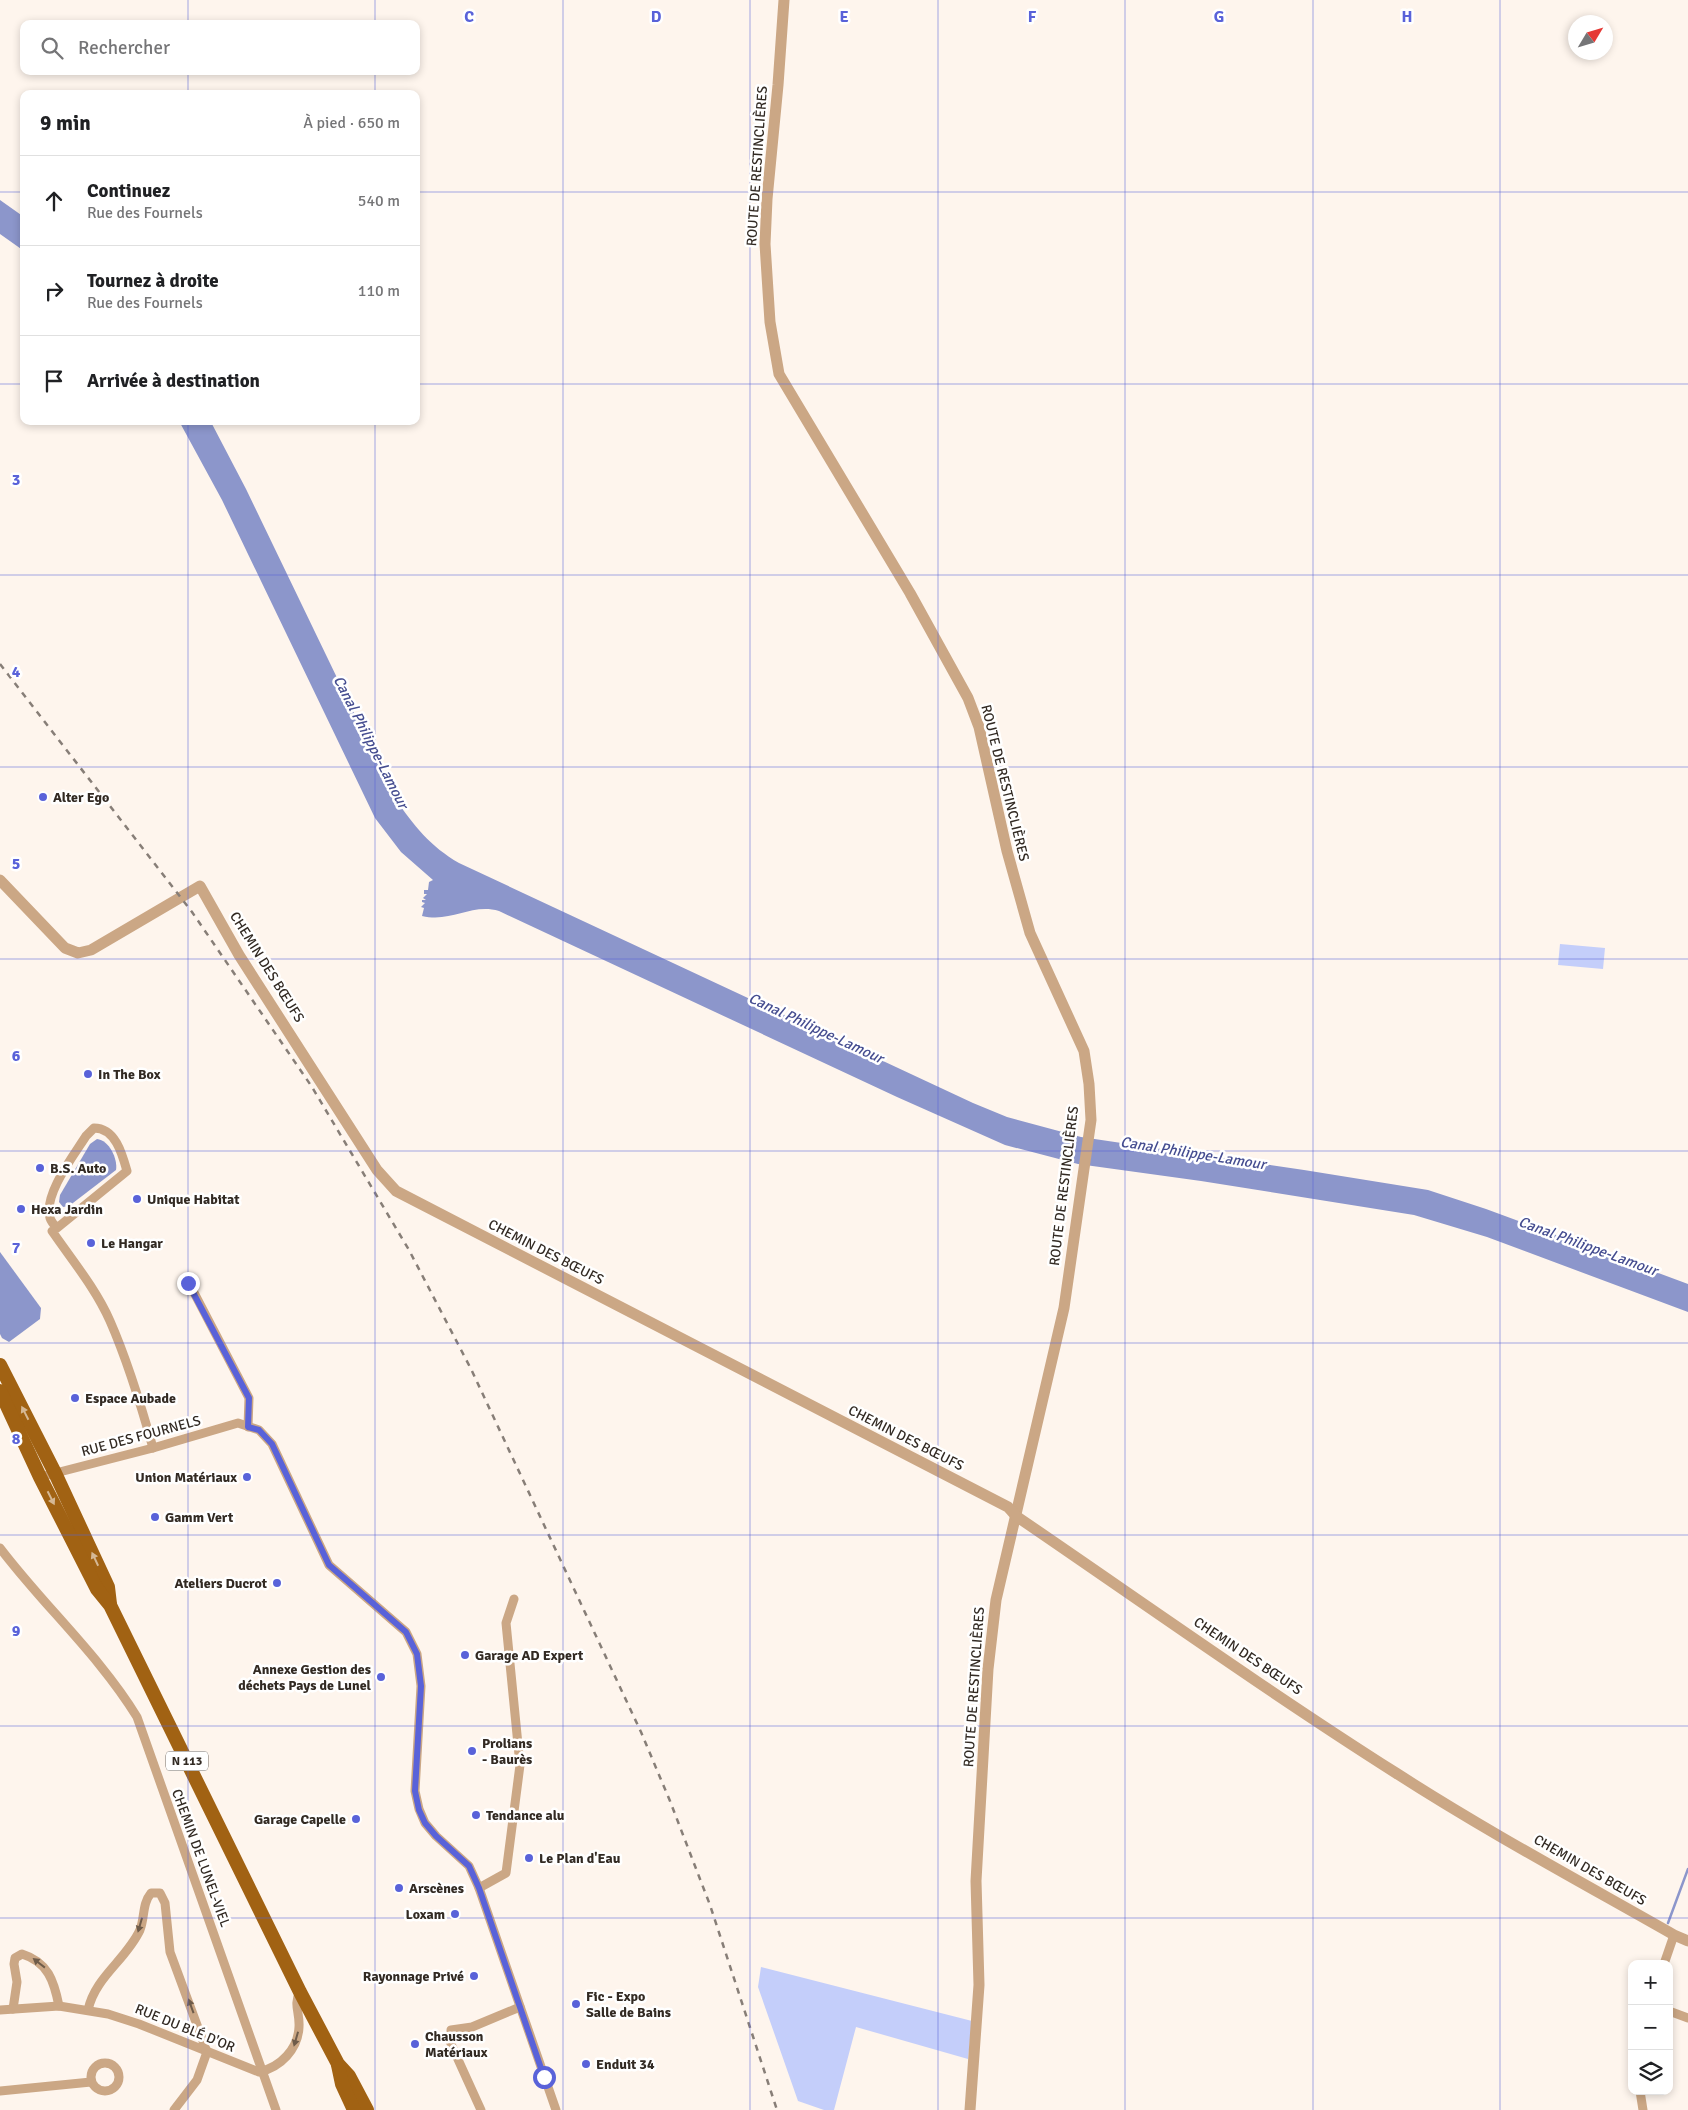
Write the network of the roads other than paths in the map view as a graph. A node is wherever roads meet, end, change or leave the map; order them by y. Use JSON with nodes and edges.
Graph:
{"nodes":[{"id":1,"x":784,"y":0,"type":"edge"},
{"id":2,"x":0,"y":880,"type":"edge"},
{"id":3,"x":57,"y":1228,"type":"junction"},
{"id":4,"x":188,"y":1283,"type":"dead end"},
{"id":5,"x":0,"y":1365,"type":"edge"},
{"id":6,"x":0,"y":1391,"type":"edge"},
{"id":7,"x":248,"y":1427,"type":"junction"},
{"id":8,"x":153,"y":1448,"type":"junction"},
{"id":9,"x":56,"y":1472,"type":"junction"},
{"id":10,"x":40,"y":1477,"type":"junction"},
{"id":11,"x":1016,"y":1516,"type":"junction"},
{"id":12,"x":0,"y":1548,"type":"edge"},
{"id":13,"x":514,"y":1599,"type":"dead end"},
{"id":14,"x":110,"y":1605,"type":"junction"},
{"id":15,"x":479,"y":1888,"type":"junction"},
{"id":16,"x":1674,"y":1935,"type":"junction"},
{"id":17,"x":1688,"y":1941,"type":"edge"},
{"id":18,"x":1665,"y":1960,"type":"edge"},
{"id":19,"x":300,"y":1992,"type":"junction"},
{"id":20,"x":60,"y":2006,"type":"junction"},
{"id":21,"x":520,"y":2007,"type":"junction"},
{"id":22,"x":13,"y":2009,"type":"junction"},
{"id":23,"x":0,"y":2010,"type":"edge"},
{"id":24,"x":88,"y":2010,"type":"junction"},
{"id":25,"x":1673,"y":2012,"type":"edge"},
{"id":26,"x":1688,"y":2018,"type":"edge"},
{"id":27,"x":207,"y":2052,"type":"junction"},
{"id":28,"x":338,"y":2064,"type":"junction"},
{"id":29,"x":262,"y":2071,"type":"junction"},
{"id":30,"x":91,"y":2082,"type":"dead end"},
{"id":31,"x":0,"y":2091,"type":"edge"},
{"id":32,"x":1641,"y":2095,"type":"edge"},
{"id":33,"x":174,"y":2110,"type":"edge"},
{"id":34,"x":276,"y":2110,"type":"edge"},
{"id":35,"x":354,"y":2110,"type":"edge"},
{"id":36,"x":367,"y":2110,"type":"edge"},
{"id":37,"x":481,"y":2110,"type":"edge"},
{"id":38,"x":556,"y":2110,"type":"edge"},
{"id":39,"x":970,"y":2110,"type":"edge"},
{"id":40,"x":1643,"y":2110,"type":"edge"}],
"edges":[{"from":1,"to":11,"type":"street","name":"ROUTE DE RESTINCLIÈRES"},
{"from":2,"to":11,"type":"street","name":"CHEMIN DES BŒUFS"},
{"from":3,"to":3,"type":"street"},
{"from":3,"to":8,"type":"street"},
{"from":4,"to":7,"type":"street"},
{"from":9,"to":5,"type":"main road","number":"N 113","one_way":true},
{"from":6,"to":10,"type":"main road","number":"N 113"},
{"from":7,"to":8,"type":"street","name":"RUE DES FOURNELS"},
{"from":7,"to":15,"type":"street"},
{"from":8,"to":9,"type":"street","name":"RUE DES FOURNELS"},
{"from":9,"to":10,"type":"street","name":"RUE DES FOURNELS"},
{"from":14,"to":9,"type":"main road","number":"N 113","one_way":true},
{"from":10,"to":14,"type":"main road","number":"N 113","one_way":true},
{"from":11,"to":16,"type":"street","name":"CHEMIN DES BŒUFS"},
{"from":11,"to":39,"type":"street","name":"ROUTE DE RESTINCLIÈRES"},
{"from":12,"to":29,"type":"street","name":"CHEMIN DE LUNEL-VIEL"},
{"from":13,"to":15,"type":"street"},
{"from":14,"to":19,"type":"main road","number":"N 113"},
{"from":15,"to":21,"type":"street"},
{"from":16,"to":17,"type":"street","name":"CHEMIN DES BŒUFS"},
{"from":16,"to":18,"type":"street"},
{"from":19,"to":28,"type":"main road","number":"N 113"},
{"from":19,"to":29,"type":"street","one_way":true},
{"from":20,"to":22,"type":"street","name":"RUE DU BLÉ D'OR"},
{"from":20,"to":22,"type":"street","one_way":true},
{"from":20,"to":24,"type":"street","name":"RUE DU BLÉ D'OR"},
{"from":21,"to":37,"type":"street"},
{"from":21,"to":38,"type":"street"},
{"from":22,"to":23,"type":"street","name":"RUE DU BLÉ D'OR"},
{"from":24,"to":27,"type":"street","name":"RUE DU BLÉ D'OR"},
{"from":27,"to":24,"type":"street","one_way":true},
{"from":25,"to":26,"type":"street"},
{"from":27,"to":29,"type":"street","name":"RUE DU BLÉ D'OR"},
{"from":27,"to":33,"type":"street"},
{"from":28,"to":35,"type":"main road","number":"N 113"},
{"from":28,"to":36,"type":"main road","number":"N 113"},
{"from":29,"to":34,"type":"street","name":"CHEMIN DE LUNEL-VIEL"},
{"from":30,"to":31,"type":"street"},
{"from":32,"to":40,"type":"street"}]}
